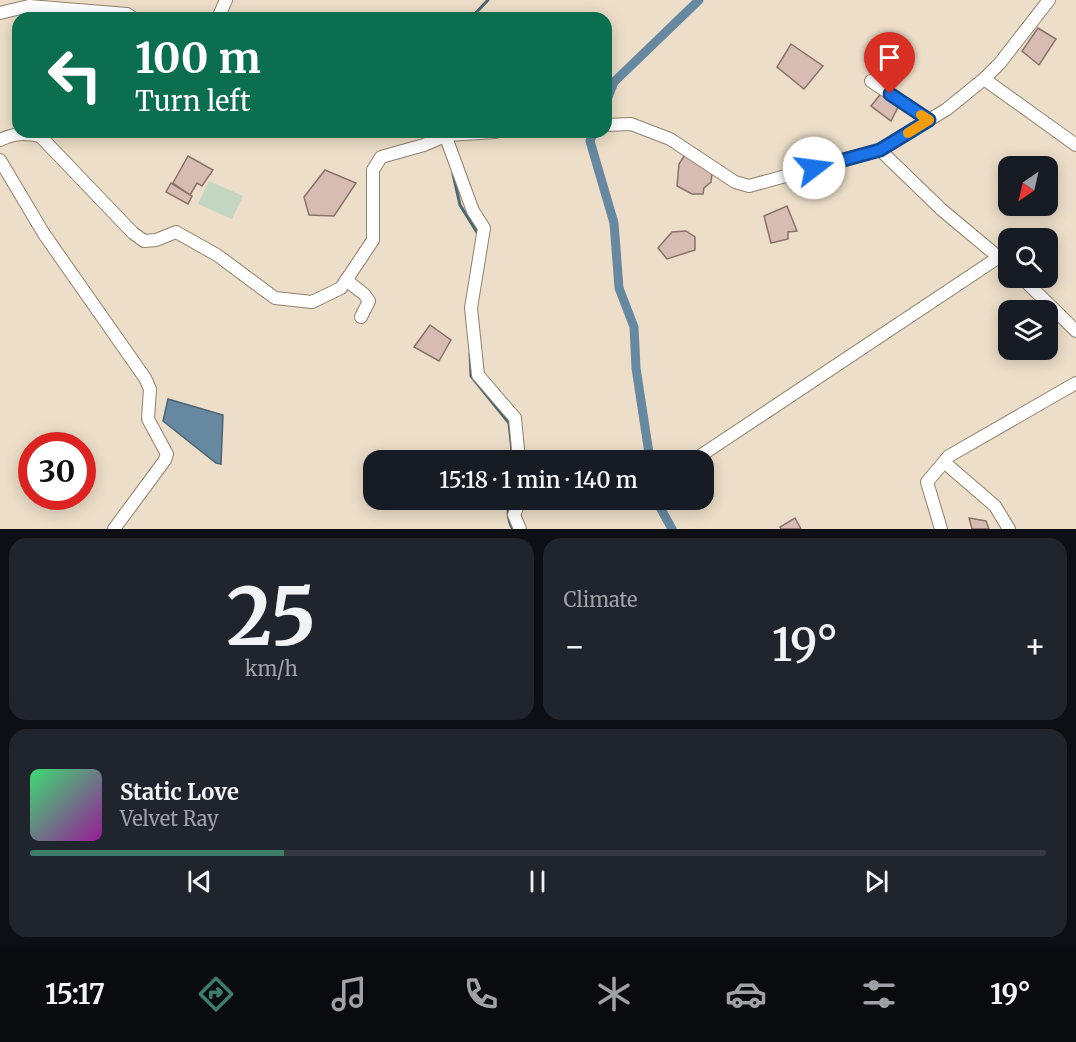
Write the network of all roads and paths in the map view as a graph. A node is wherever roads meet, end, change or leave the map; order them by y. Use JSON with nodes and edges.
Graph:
{"nodes":[{"id":1,"x":1049,"y":0,"type":"edge"},
{"id":2,"x":102,"y":12,"type":"edge"},
{"id":3,"x":0,"y":13,"type":"edge"},
{"id":4,"x":984,"y":79,"type":"junction"},
{"id":5,"x":871,"y":81,"type":"dead end"},
{"id":6,"x":929,"y":120,"type":"junction"},
{"id":7,"x":612,"y":125,"type":"edge"},
{"id":8,"x":42,"y":138,"type":"edge"},
{"id":9,"x":436,"y":138,"type":"edge"},
{"id":10,"x":447,"y":138,"type":"edge"},
{"id":11,"x":1076,"y":145,"type":"edge"},
{"id":12,"x":880,"y":150,"type":"junction"},
{"id":13,"x":0,"y":160,"type":"edge"},
{"id":14,"x":998,"y":256,"type":"edge"},
{"id":15,"x":998,"y":265,"type":"edge"},
{"id":16,"x":346,"y":280,"type":"junction"},
{"id":17,"x":1032,"y":288,"type":"edge"},
{"id":18,"x":361,"y":316,"type":"dead end"},
{"id":19,"x":1076,"y":331,"type":"edge"},
{"id":20,"x":1076,"y":383,"type":"edge"},
{"id":21,"x":518,"y":450,"type":"edge"},
{"id":22,"x":710,"y":450,"type":"edge"},
{"id":23,"x":944,"y":462,"type":"junction"},
{"id":24,"x":516,"y":510,"type":"edge"},
{"id":25,"x":114,"y":529,"type":"edge"},
{"id":26,"x":520,"y":529,"type":"edge"},
{"id":27,"x":941,"y":529,"type":"edge"},
{"id":28,"x":1009,"y":529,"type":"edge"}],
"edges":[{"from":1,"to":4,"type":"street"},
{"from":2,"to":3,"type":"street"},
{"from":4,"to":6,"type":"street"},
{"from":4,"to":11,"type":"street"},
{"from":5,"to":6,"type":"street"},
{"from":6,"to":12,"type":"street"},
{"from":7,"to":12,"type":"street"},
{"from":8,"to":16,"type":"street"},
{"from":9,"to":16,"type":"street"},
{"from":10,"to":21,"type":"street"},
{"from":12,"to":14,"type":"street"},
{"from":13,"to":25,"type":"street"},
{"from":15,"to":22,"type":"street"},
{"from":16,"to":18,"type":"street"},
{"from":17,"to":19,"type":"street"},
{"from":20,"to":23,"type":"street"},
{"from":23,"to":27,"type":"street"},
{"from":23,"to":28,"type":"street"},
{"from":24,"to":26,"type":"street"}]}
